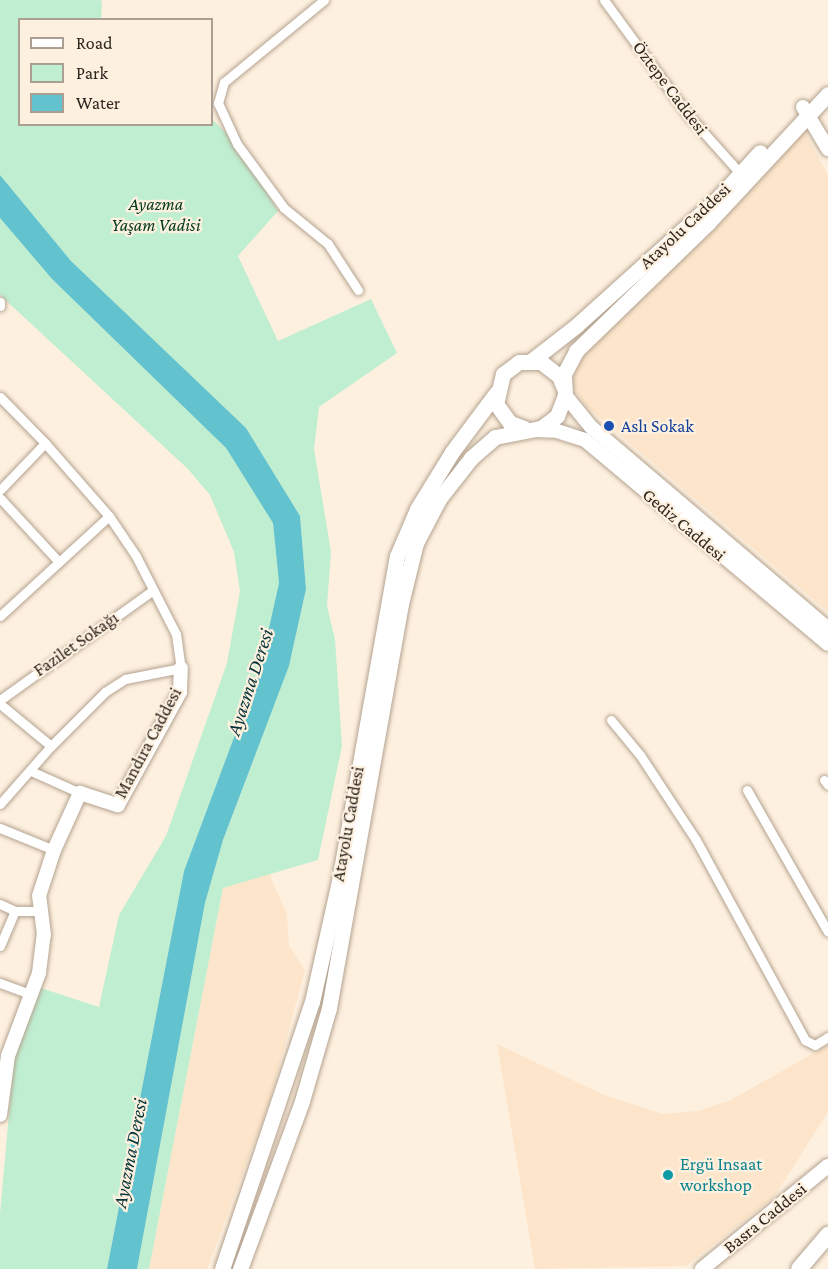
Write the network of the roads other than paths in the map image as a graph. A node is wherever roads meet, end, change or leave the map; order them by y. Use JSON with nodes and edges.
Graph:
{"nodes":[{"id":1,"x":324,"y":0,"type":"edge"},
{"id":2,"x":604,"y":0,"type":"edge"},
{"id":3,"x":828,"y":80,"type":"edge"},
{"id":4,"x":828,"y":94,"type":"edge"},
{"id":5,"x":805,"y":112,"type":"junction"},
{"id":6,"x":828,"y":149,"type":"edge"},
{"id":7,"x":740,"y":174,"type":"junction"},
{"id":8,"x":358,"y":290,"type":"dead end"},
{"id":9,"x":531,"y":361,"type":"junction"},
{"id":10,"x":496,"y":393,"type":"junction"},
{"id":11,"x":565,"y":395,"type":"junction"},
{"id":12,"x":0,"y":397,"type":"edge"},
{"id":13,"x":530,"y":429,"type":"junction"},
{"id":14,"x":45,"y":443,"type":"junction"},
{"id":15,"x":0,"y":490,"type":"edge"},
{"id":16,"x":0,"y":498,"type":"edge"},
{"id":17,"x":109,"y":516,"type":"junction"},
{"id":18,"x":59,"y":562,"type":"junction"},
{"id":19,"x":153,"y":590,"type":"junction"},
{"id":20,"x":1,"y":613,"type":"edge"},
{"id":21,"x":828,"y":628,"type":"edge"},
{"id":22,"x":828,"y":644,"type":"edge"},
{"id":23,"x":182,"y":668,"type":"junction"},
{"id":24,"x":0,"y":700,"type":"edge"},
{"id":25,"x":0,"y":704,"type":"edge"},
{"id":26,"x":612,"y":720,"type":"dead end"},
{"id":27,"x":51,"y":746,"type":"junction"},
{"id":28,"x":31,"y":771,"type":"junction"},
{"id":29,"x":747,"y":790,"type":"dead end"},
{"id":30,"x":80,"y":793,"type":"junction"},
{"id":31,"x":0,"y":804,"type":"edge"},
{"id":32,"x":0,"y":828,"type":"edge"},
{"id":33,"x":54,"y":850,"type":"junction"},
{"id":34,"x":0,"y":904,"type":"edge"},
{"id":35,"x":15,"y":911,"type":"junction"},
{"id":36,"x":41,"y":911,"type":"junction"},
{"id":37,"x":828,"y":932,"type":"edge"},
{"id":38,"x":0,"y":946,"type":"edge"},
{"id":39,"x":0,"y":983,"type":"edge"},
{"id":40,"x":30,"y":994,"type":"junction"},
{"id":41,"x":828,"y":1037,"type":"edge"},
{"id":42,"x":4,"y":1056,"type":"edge"},
{"id":43,"x":0,"y":1115,"type":"edge"},
{"id":44,"x":828,"y":1166,"type":"edge"},
{"id":45,"x":828,"y":1235,"type":"edge"},
{"id":46,"x":804,"y":1264,"type":"edge"},
{"id":47,"x":222,"y":1269,"type":"edge"},
{"id":48,"x":240,"y":1269,"type":"edge"},
{"id":49,"x":702,"y":1269,"type":"edge"}],
"edges":[{"from":1,"to":8,"type":"street"},
{"from":2,"to":7,"type":"street","name":"Öztepe Caddesi"},
{"from":3,"to":5,"type":"main road","name":"Atayolu Caddesi"},
{"from":4,"to":5,"type":"main road","name":"Atayolu Caddesi"},
{"from":5,"to":6,"type":"street"},
{"from":5,"to":7,"type":"main road","name":"Atayolu Caddesi"},
{"from":5,"to":11,"type":"main road","name":"Atayolu Caddesi"},
{"from":7,"to":9,"type":"main road","name":"Atayolu Caddesi"},
{"from":9,"to":10,"type":"main road","name":"Atayolu Caddesi"},
{"from":9,"to":11,"type":"main road"},
{"from":10,"to":13,"type":"main road"},
{"from":10,"to":47,"type":"main road","name":"Atayolu Caddesi"},
{"from":11,"to":13,"type":"main road","name":"Atayolu Caddesi"},
{"from":11,"to":21,"type":"street","name":"Gediz Caddesi"},
{"from":12,"to":14,"type":"street"},
{"from":13,"to":22,"type":"street","name":"Gediz Caddesi"},
{"from":13,"to":48,"type":"main road","name":"Atayolu Caddesi"},
{"from":14,"to":15,"type":"street"},
{"from":14,"to":17,"type":"street"},
{"from":16,"to":18,"type":"street"},
{"from":17,"to":18,"type":"street"},
{"from":17,"to":19,"type":"street"},
{"from":18,"to":20,"type":"street"},
{"from":19,"to":23,"type":"street"},
{"from":19,"to":24,"type":"street","name":"Fazilet Sokağı"},
{"from":23,"to":27,"type":"street"},
{"from":23,"to":30,"type":"street","name":"Mandıra Caddesi"},
{"from":25,"to":27,"type":"street"},
{"from":26,"to":41,"type":"street"},
{"from":27,"to":28,"type":"street"},
{"from":28,"to":30,"type":"street"},
{"from":28,"to":31,"type":"street"},
{"from":29,"to":37,"type":"street"},
{"from":30,"to":33,"type":"street"},
{"from":32,"to":33,"type":"street"},
{"from":33,"to":36,"type":"street"},
{"from":34,"to":35,"type":"street"},
{"from":35,"to":36,"type":"street"},
{"from":35,"to":38,"type":"street"},
{"from":36,"to":40,"type":"street"},
{"from":39,"to":40,"type":"street"},
{"from":40,"to":42,"type":"street"},
{"from":42,"to":43,"type":"street"},
{"from":44,"to":49,"type":"street","name":"Basra Caddesi"},
{"from":45,"to":46,"type":"highway"}]}
